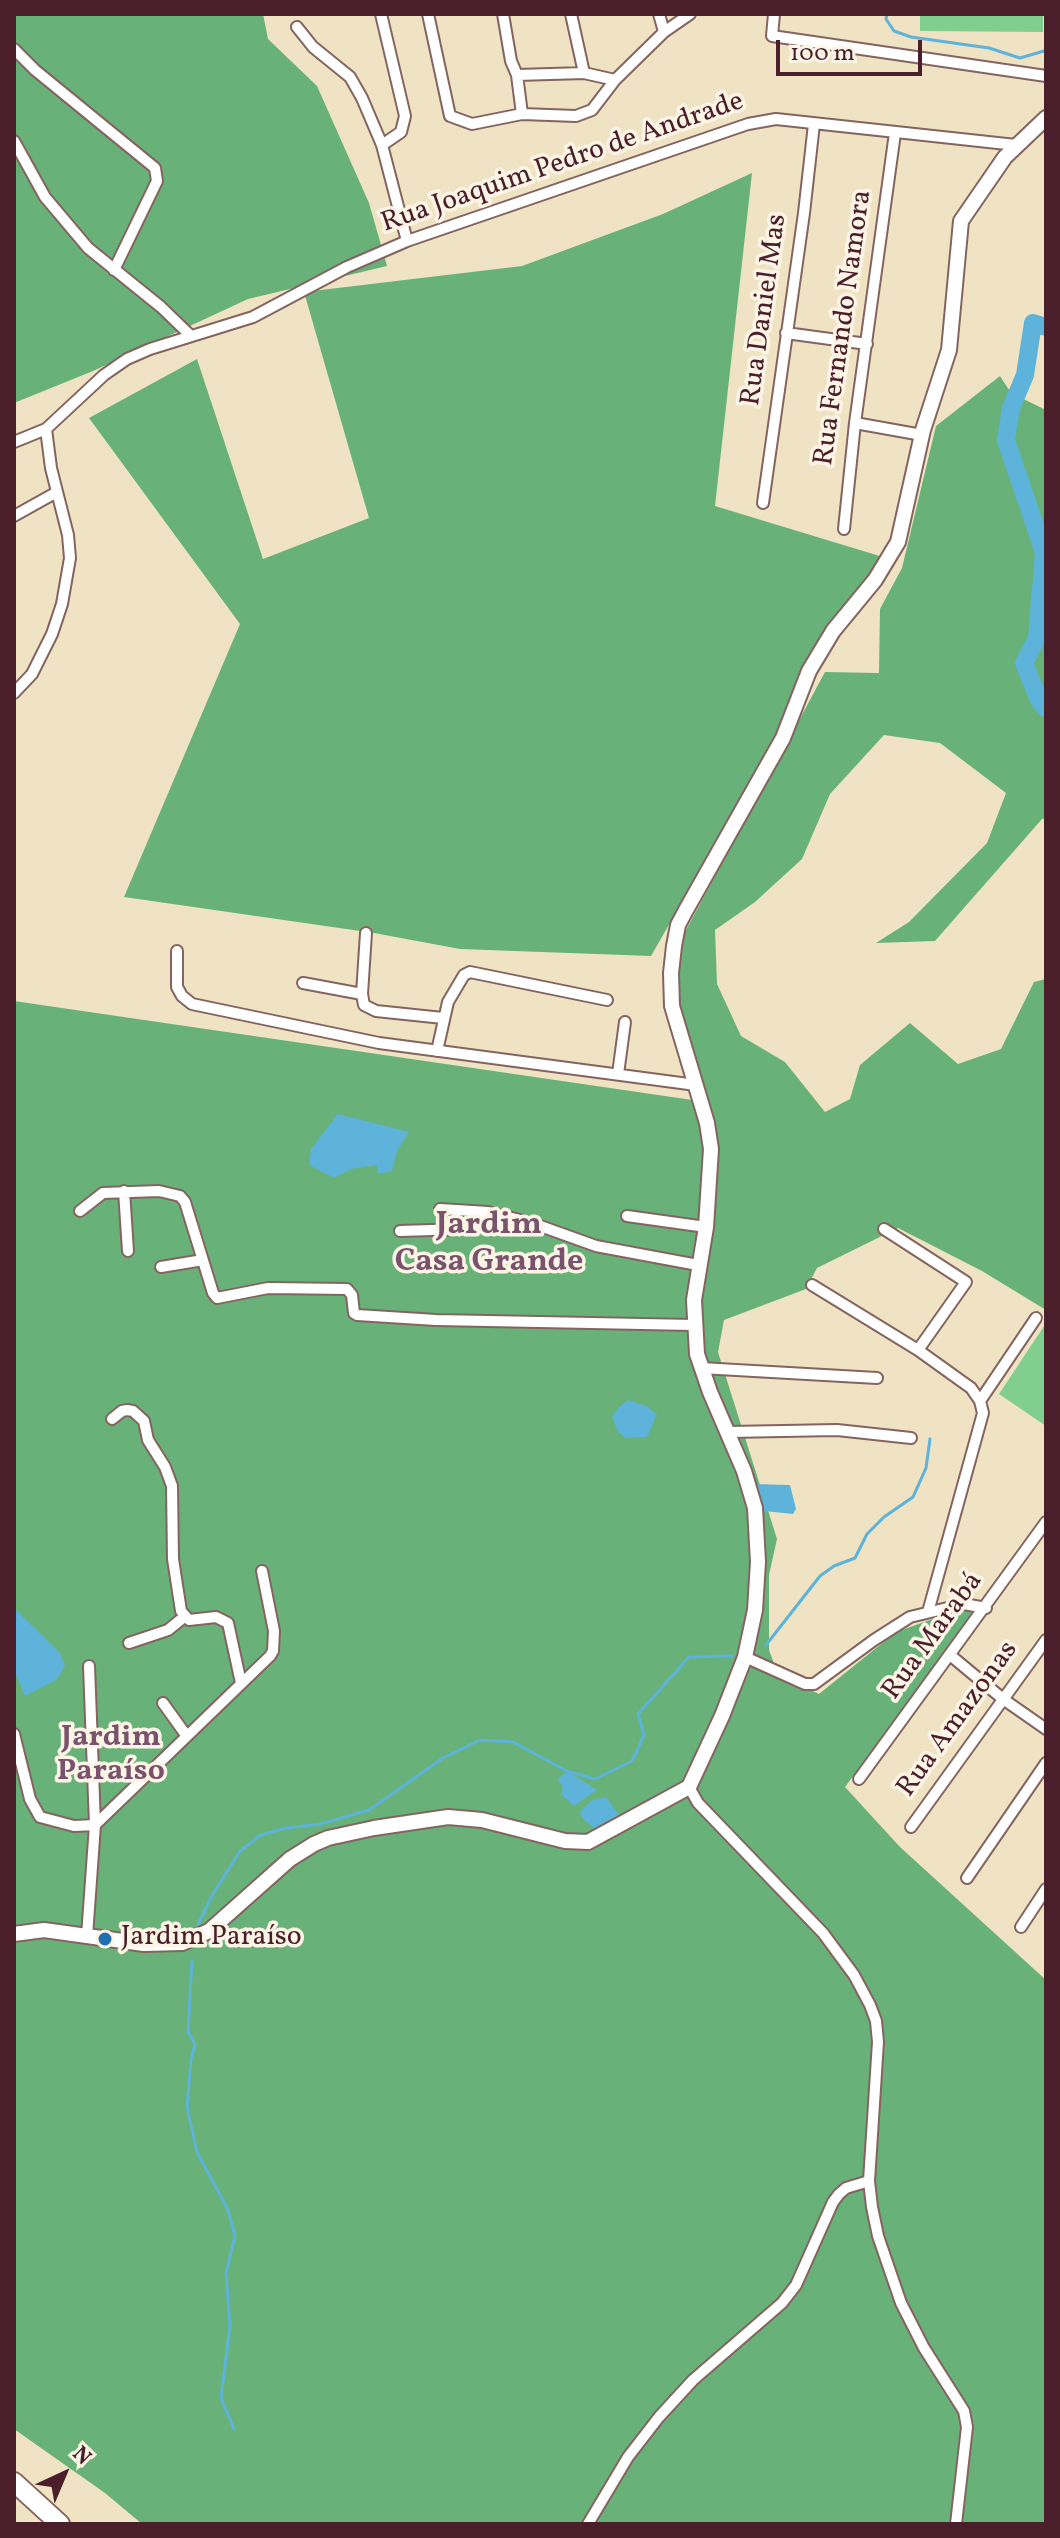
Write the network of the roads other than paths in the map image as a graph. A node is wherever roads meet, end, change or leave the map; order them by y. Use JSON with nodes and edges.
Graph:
{"nodes":[{"id":1,"x":381,"y":14,"type":"edge"},
{"id":2,"x":428,"y":14,"type":"edge"},
{"id":3,"x":503,"y":14,"type":"edge"},
{"id":4,"x":571,"y":14,"type":"edge"},
{"id":5,"x":659,"y":14,"type":"edge"},
{"id":6,"x":690,"y":14,"type":"edge"},
{"id":7,"x":774,"y":14,"type":"edge"},
{"id":8,"x":297,"y":27,"type":"dead end"},
{"id":9,"x":664,"y":32,"type":"junction"},
{"id":10,"x":14,"y":49,"type":"edge"},
{"id":11,"x":584,"y":73,"type":"junction"},
{"id":12,"x":517,"y":75,"type":"junction"},
{"id":13,"x":1046,"y":76,"type":"edge"},
{"id":14,"x":615,"y":80,"type":"junction"},
{"id":15,"x":522,"y":114,"type":"junction"},
{"id":16,"x":1046,"y":118,"type":"edge"},
{"id":17,"x":814,"y":124,"type":"junction"},
{"id":18,"x":895,"y":133,"type":"junction"},
{"id":19,"x":14,"y":141,"type":"edge"},
{"id":20,"x":382,"y":145,"type":"junction"},
{"id":21,"x":1016,"y":145,"type":"junction"},
{"id":22,"x":407,"y":241,"type":"junction"},
{"id":23,"x":114,"y":270,"type":"junction"},
{"id":24,"x":786,"y":333,"type":"junction"},
{"id":25,"x":191,"y":336,"type":"junction"},
{"id":26,"x":867,"y":344,"type":"junction"},
{"id":27,"x":855,"y":423,"type":"junction"},
{"id":28,"x":46,"y":429,"type":"junction"},
{"id":29,"x":922,"y":435,"type":"junction"},
{"id":30,"x":14,"y":442,"type":"edge"},
{"id":31,"x":57,"y":492,"type":"junction"},
{"id":32,"x":763,"y":503,"type":"dead end"},
{"id":33,"x":14,"y":516,"type":"edge"},
{"id":34,"x":844,"y":529,"type":"dead end"},
{"id":35,"x":14,"y":693,"type":"edge"},
{"id":36,"x":366,"y":933,"type":"dead end"},
{"id":37,"x":177,"y":951,"type":"dead end"},
{"id":38,"x":303,"y":983,"type":"dead end"},
{"id":39,"x":362,"y":994,"type":"junction"},
{"id":40,"x":607,"y":1000,"type":"dead end"},
{"id":41,"x":443,"y":1018,"type":"junction"},
{"id":42,"x":625,"y":1022,"type":"dead end"},
{"id":43,"x":437,"y":1051,"type":"junction"},
{"id":44,"x":618,"y":1074,"type":"junction"},
{"id":45,"x":696,"y":1085,"type":"junction"},
{"id":46,"x":124,"y":1191,"type":"junction"},
{"id":47,"x":440,"y":1209,"type":"dead end"},
{"id":48,"x":80,"y":1211,"type":"dead end"},
{"id":49,"x":497,"y":1215,"type":"junction"},
{"id":50,"x":627,"y":1216,"type":"dead end"},
{"id":51,"x":706,"y":1227,"type":"junction"},
{"id":52,"x":884,"y":1229,"type":"dead end"},
{"id":53,"x":400,"y":1231,"type":"dead end"},
{"id":54,"x":128,"y":1251,"type":"dead end"},
{"id":55,"x":203,"y":1260,"type":"junction"},
{"id":56,"x":698,"y":1265,"type":"junction"},
{"id":57,"x":161,"y":1267,"type":"dead end"},
{"id":58,"x":812,"y":1285,"type":"dead end"},
{"id":59,"x":1036,"y":1318,"type":"dead end"},
{"id":60,"x":694,"y":1325,"type":"junction"},
{"id":61,"x":918,"y":1350,"type":"junction"},
{"id":62,"x":701,"y":1368,"type":"junction"},
{"id":63,"x":877,"y":1378,"type":"dead end"},
{"id":64,"x":980,"y":1401,"type":"junction"},
{"id":65,"x":112,"y":1419,"type":"dead end"},
{"id":66,"x":729,"y":1432,"type":"junction"},
{"id":67,"x":911,"y":1438,"type":"dead end"},
{"id":68,"x":1046,"y":1522,"type":"edge"},
{"id":69,"x":262,"y":1571,"type":"dead end"},
{"id":70,"x":986,"y":1608,"type":"junction"},
{"id":71,"x":928,"y":1612,"type":"junction"},
{"id":72,"x":184,"y":1617,"type":"junction"},
{"id":73,"x":1046,"y":1640,"type":"edge"},
{"id":74,"x":129,"y":1643,"type":"dead end"},
{"id":75,"x":950,"y":1655,"type":"junction"},
{"id":76,"x":745,"y":1657,"type":"junction"},
{"id":77,"x":89,"y":1666,"type":"dead end"},
{"id":78,"x":241,"y":1683,"type":"junction"},
{"id":79,"x":1003,"y":1699,"type":"junction"},
{"id":80,"x":163,"y":1703,"type":"dead end"},
{"id":81,"x":1046,"y":1729,"type":"edge"},
{"id":82,"x":14,"y":1734,"type":"edge"},
{"id":83,"x":186,"y":1735,"type":"junction"},
{"id":84,"x":1046,"y":1763,"type":"edge"},
{"id":85,"x":859,"y":1779,"type":"dead end"},
{"id":86,"x":689,"y":1787,"type":"junction"},
{"id":87,"x":95,"y":1825,"type":"junction"},
{"id":88,"x":911,"y":1827,"type":"dead end"},
{"id":89,"x":967,"y":1878,"type":"dead end"},
{"id":90,"x":1046,"y":1889,"type":"edge"},
{"id":91,"x":1021,"y":1927,"type":"dead end"},
{"id":92,"x":14,"y":1934,"type":"edge"},
{"id":93,"x":87,"y":1936,"type":"junction"},
{"id":94,"x":869,"y":2181,"type":"junction"},
{"id":95,"x":14,"y":2482,"type":"edge"},
{"id":96,"x":60,"y":2524,"type":"edge"},
{"id":97,"x":588,"y":2524,"type":"edge"},
{"id":98,"x":956,"y":2524,"type":"edge"}],
"edges":[{"from":1,"to":20,"type":"street"},
{"from":2,"to":15,"type":"street"},
{"from":3,"to":12,"type":"street"},
{"from":4,"to":11,"type":"street"},
{"from":5,"to":9,"type":"street"},
{"from":6,"to":9,"type":"street"},
{"from":7,"to":13,"type":"street"},
{"from":8,"to":20,"type":"street"},
{"from":9,"to":14,"type":"street"},
{"from":10,"to":23,"type":"street"},
{"from":11,"to":12,"type":"street"},
{"from":11,"to":14,"type":"street"},
{"from":12,"to":15,"type":"street"},
{"from":14,"to":15,"type":"street"},
{"from":16,"to":21,"type":"main road"},
{"from":17,"to":18,"type":"street","name":"Rua Joaquim Pedro de Andrade"},
{"from":17,"to":22,"type":"street","name":"Rua Joaquim Pedro de Andrade"},
{"from":17,"to":24,"type":"street","name":"Rua Daniel Mas"},
{"from":18,"to":21,"type":"street","name":"Rua Joaquim Pedro de Andrade"},
{"from":18,"to":26,"type":"street","name":"Rua Fernando Namora"},
{"from":19,"to":23,"type":"street"},
{"from":20,"to":22,"type":"street"},
{"from":21,"to":29,"type":"main road"},
{"from":22,"to":25,"type":"street","name":"Rua Joaquim Pedro de Andrade"},
{"from":23,"to":25,"type":"street"},
{"from":24,"to":26,"type":"street"},
{"from":24,"to":32,"type":"street","name":"Rua Daniel Mas"},
{"from":25,"to":28,"type":"street","name":"Rua Joaquim Pedro de Andrade"},
{"from":26,"to":27,"type":"street","name":"Rua Fernando Namora"},
{"from":27,"to":29,"type":"street"},
{"from":27,"to":34,"type":"street","name":"Rua Fernando Namora"},
{"from":28,"to":30,"type":"street"},
{"from":28,"to":31,"type":"street"},
{"from":29,"to":45,"type":"main road"},
{"from":31,"to":33,"type":"street"},
{"from":31,"to":35,"type":"street"},
{"from":36,"to":39,"type":"street"},
{"from":37,"to":43,"type":"street"},
{"from":38,"to":39,"type":"street"},
{"from":39,"to":41,"type":"street"},
{"from":40,"to":41,"type":"street"},
{"from":41,"to":43,"type":"street"},
{"from":42,"to":44,"type":"street"},
{"from":43,"to":44,"type":"street"},
{"from":44,"to":45,"type":"street"},
{"from":45,"to":51,"type":"main road"},
{"from":46,"to":48,"type":"street"},
{"from":46,"to":54,"type":"street"},
{"from":46,"to":55,"type":"street"},
{"from":47,"to":49,"type":"street"},
{"from":49,"to":53,"type":"street"},
{"from":49,"to":56,"type":"street"},
{"from":50,"to":51,"type":"street"},
{"from":51,"to":56,"type":"main road"},
{"from":52,"to":61,"type":"street"},
{"from":55,"to":57,"type":"street"},
{"from":55,"to":60,"type":"street"},
{"from":56,"to":60,"type":"main road"},
{"from":58,"to":61,"type":"street"},
{"from":59,"to":64,"type":"street"},
{"from":60,"to":62,"type":"main road"},
{"from":61,"to":64,"type":"street"},
{"from":62,"to":63,"type":"street"},
{"from":62,"to":66,"type":"main road"},
{"from":64,"to":71,"type":"street"},
{"from":65,"to":72,"type":"street"},
{"from":66,"to":67,"type":"street"},
{"from":66,"to":76,"type":"main road"},
{"from":68,"to":70,"type":"street","name":"Rua Marabá"},
{"from":69,"to":78,"type":"street"},
{"from":70,"to":71,"type":"street"},
{"from":70,"to":75,"type":"street","name":"Rua Marabá"},
{"from":71,"to":76,"type":"street"},
{"from":72,"to":74,"type":"street"},
{"from":72,"to":78,"type":"street"},
{"from":73,"to":79,"type":"street","name":"Rua Amazonas"},
{"from":75,"to":79,"type":"street"},
{"from":75,"to":85,"type":"street","name":"Rua Marabá"},
{"from":76,"to":86,"type":"main road"},
{"from":77,"to":87,"type":"street"},
{"from":78,"to":83,"type":"street"},
{"from":79,"to":81,"type":"street"},
{"from":79,"to":88,"type":"street","name":"Rua Amazonas"},
{"from":80,"to":83,"type":"street"},
{"from":82,"to":87,"type":"street"},
{"from":83,"to":87,"type":"street"},
{"from":84,"to":89,"type":"street"},
{"from":86,"to":93,"type":"main road"},
{"from":86,"to":94,"type":"street"},
{"from":87,"to":93,"type":"street"},
{"from":90,"to":91,"type":"street"},
{"from":92,"to":93,"type":"main road"},
{"from":94,"to":97,"type":"street"},
{"from":94,"to":98,"type":"street"},
{"from":95,"to":96,"type":"highway"}]}
